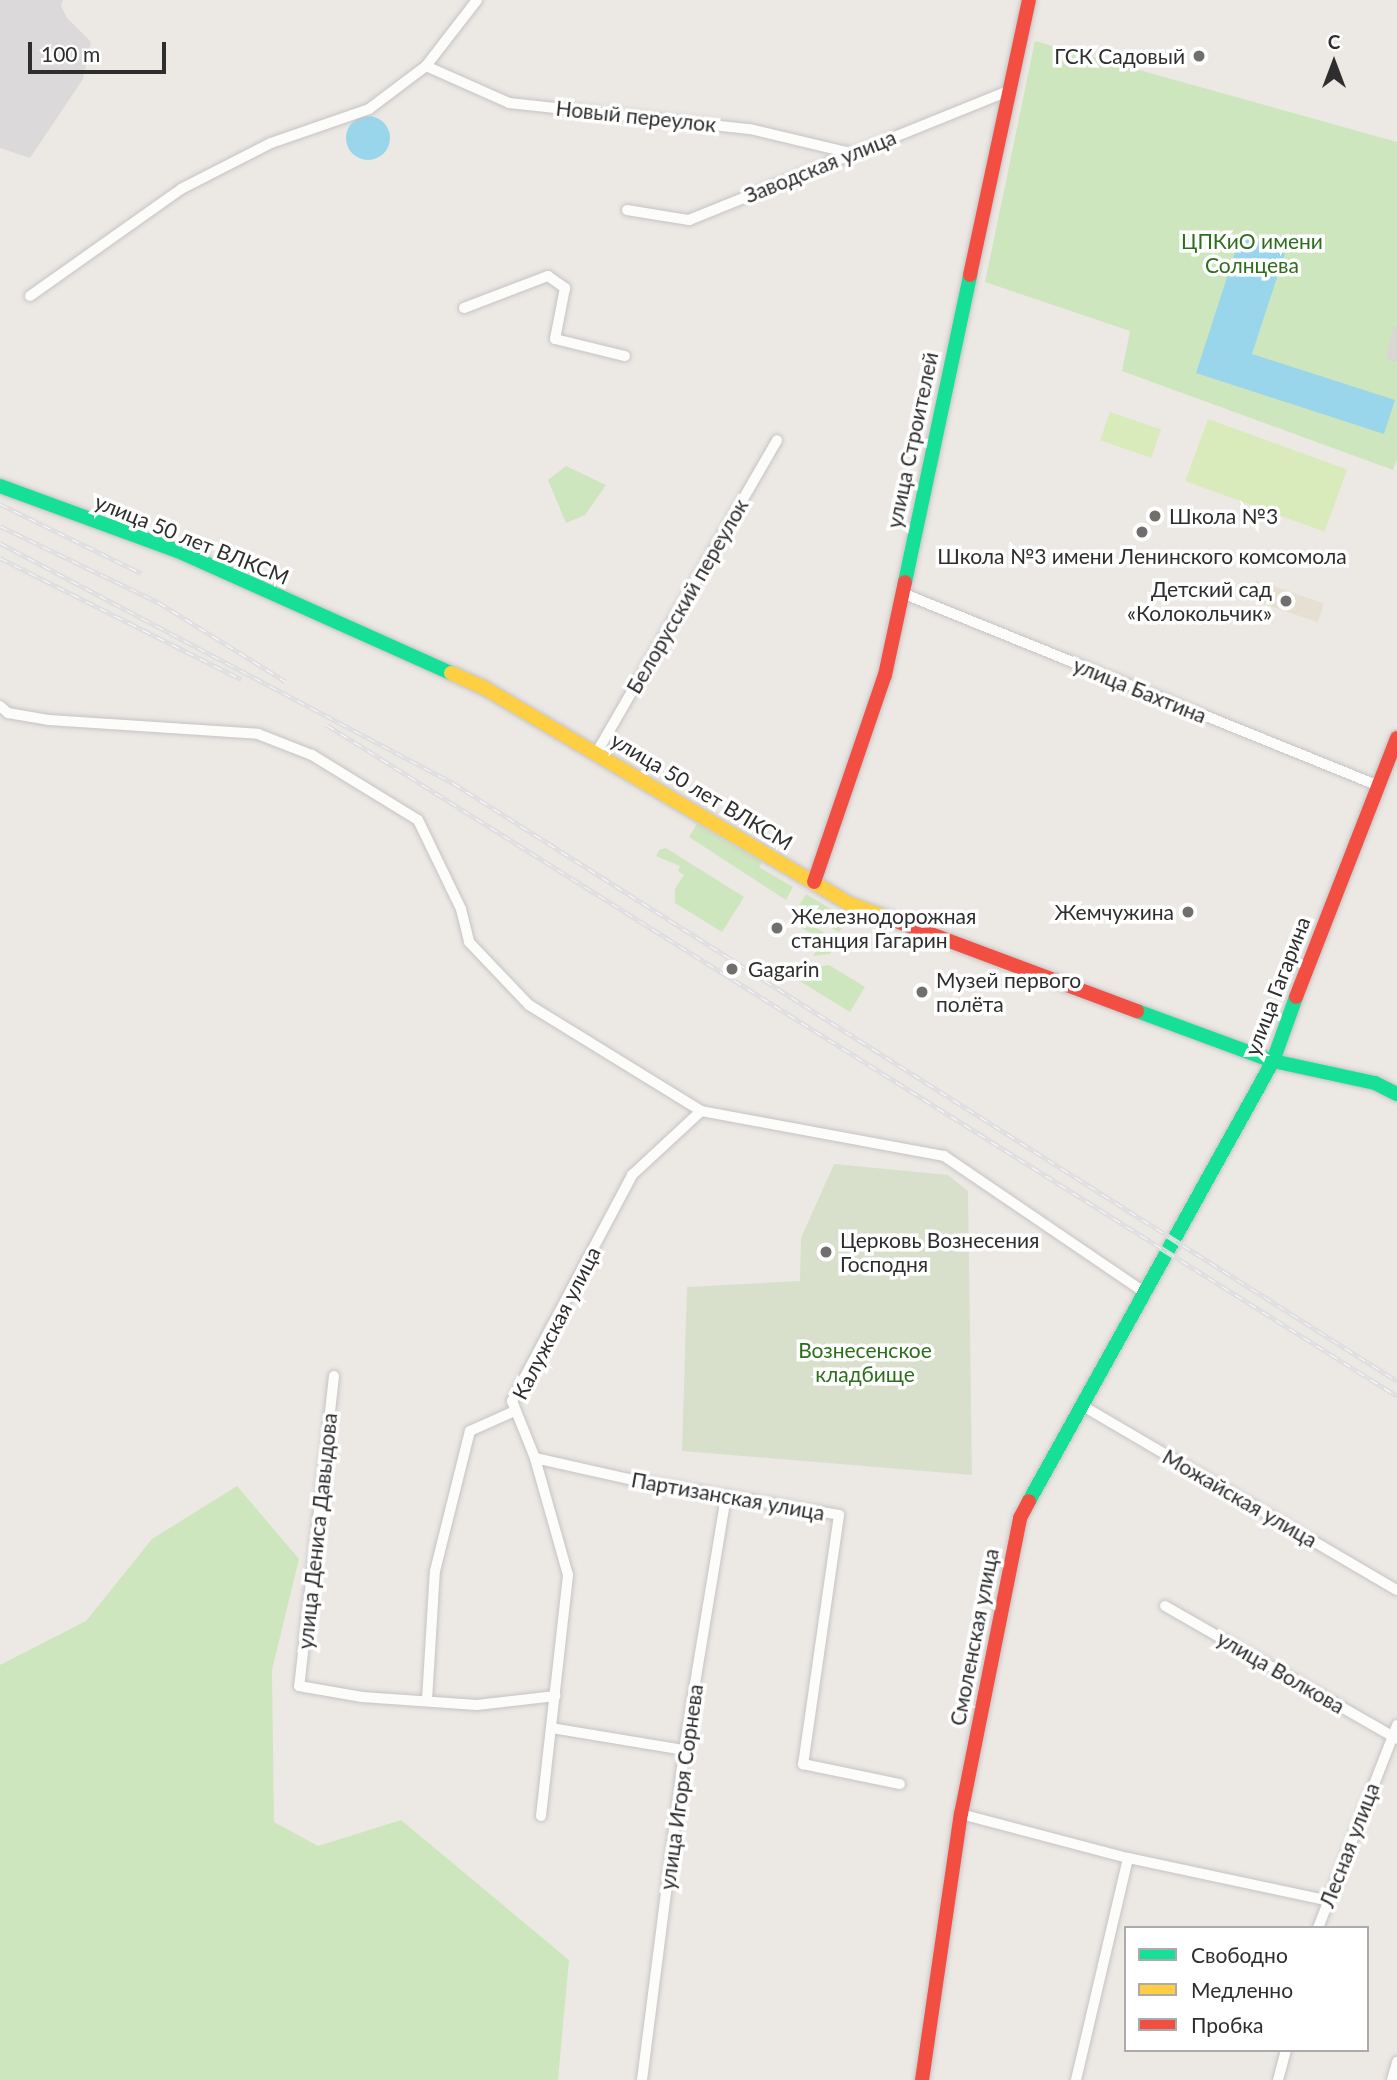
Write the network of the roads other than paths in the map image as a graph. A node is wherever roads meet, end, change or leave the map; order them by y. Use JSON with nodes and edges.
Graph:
{"nodes":[{"id":1,"x":477,"y":0,"type":"edge"},
{"id":2,"x":1029,"y":0,"type":"edge"},
{"id":3,"x":426,"y":66,"type":"junction"},
{"id":4,"x":1010,"y":90,"type":"junction"},
{"id":5,"x":851,"y":153,"type":"junction"},
{"id":6,"x":627,"y":209,"type":"dead end"},
{"id":7,"x":30,"y":296,"type":"dead end"},
{"id":8,"x":464,"y":308,"type":"dead end"},
{"id":9,"x":625,"y":356,"type":"dead end"},
{"id":10,"x":777,"y":440,"type":"dead end"},
{"id":11,"x":0,"y":486,"type":"edge"},
{"id":12,"x":902,"y":593,"type":"junction"},
{"id":13,"x":0,"y":706,"type":"edge"},
{"id":14,"x":1397,"y":738,"type":"edge"},
{"id":15,"x":597,"y":752,"type":"junction"},
{"id":16,"x":1379,"y":786,"type":"junction"},
{"id":17,"x":814,"y":882,"type":"junction"},
{"id":18,"x":1273,"y":1061,"type":"junction"},
{"id":19,"x":1397,"y":1094,"type":"edge"},
{"id":20,"x":701,"y":1111,"type":"junction"},
{"id":21,"x":1174,"y":1239,"type":"joint"},
{"id":22,"x":1144,"y":1292,"type":"junction"},
{"id":23,"x":334,"y":1376,"type":"dead end"},
{"id":24,"x":1083,"y":1406,"type":"junction"},
{"id":25,"x":515,"y":1411,"type":"junction"},
{"id":26,"x":535,"y":1458,"type":"junction"},
{"id":27,"x":726,"y":1495,"type":"junction"},
{"id":28,"x":1397,"y":1590,"type":"edge"},
{"id":29,"x":1165,"y":1606,"type":"dead end"},
{"id":30,"x":555,"y":1696,"type":"junction"},
{"id":31,"x":427,"y":1700,"type":"junction"},
{"id":32,"x":1397,"y":1725,"type":"edge"},
{"id":33,"x":551,"y":1728,"type":"junction"},
{"id":34,"x":1394,"y":1737,"type":"edge"},
{"id":35,"x":684,"y":1750,"type":"junction"},
{"id":36,"x":900,"y":1784,"type":"dead end"},
{"id":37,"x":961,"y":1814,"type":"junction"},
{"id":38,"x":541,"y":1816,"type":"dead end"},
{"id":39,"x":1128,"y":1858,"type":"junction"},
{"id":40,"x":1326,"y":1900,"type":"junction"},
{"id":41,"x":1319,"y":1926,"type":"edge"},
{"id":42,"x":1285,"y":2052,"type":"edge"},
{"id":43,"x":1397,"y":2062,"type":"edge"},
{"id":44,"x":642,"y":2080,"type":"edge"},
{"id":45,"x":922,"y":2080,"type":"edge"},
{"id":46,"x":1076,"y":2080,"type":"edge"},
{"id":47,"x":1278,"y":2080,"type":"edge"},
{"id":48,"x":1392,"y":2080,"type":"edge"}],
"edges":[{"from":1,"to":3,"type":"street"},
{"from":2,"to":4,"type":"main road","name":"улица Строителей"},
{"from":3,"to":5,"type":"street","name":"Новый переулок"},
{"from":3,"to":7,"type":"street"},
{"from":4,"to":5,"type":"street","name":"Заводская улица"},
{"from":4,"to":12,"type":"main road","name":"улица Строителей"},
{"from":5,"to":6,"type":"street","name":"Заводская улица"},
{"from":8,"to":9,"type":"street"},
{"from":10,"to":15,"type":"street","name":"Белорусский переулок"},
{"from":11,"to":15,"type":"main road","name":"улица 50 лет ВЛКСМ"},
{"from":12,"to":16,"type":"street","name":"улица Бахтина"},
{"from":12,"to":17,"type":"main road","name":"улица Строителей"},
{"from":13,"to":20,"type":"street"},
{"from":14,"to":16,"type":"main road","name":"улица Гагарина"},
{"from":15,"to":17,"type":"main road","name":"улица 50 лет ВЛКСМ"},
{"from":16,"to":18,"type":"main road","name":"улица Гагарина"},
{"from":17,"to":18,"type":"main road","name":"улица 50 лет ВЛКСМ"},
{"from":18,"to":19,"type":"main road","name":"улица 50 лет ВЛКСМ"},
{"from":18,"to":21,"type":"main road","name":"улица Гагарина"},
{"from":20,"to":22,"type":"street"},
{"from":20,"to":25,"type":"street","name":"Калужская улица"},
{"from":21,"to":22,"type":"main road","name":"Смоленская улица"},
{"from":22,"to":24,"type":"main road","name":"Смоленская улица"},
{"from":23,"to":31,"type":"street","name":"улица Дениса Давыдова"},
{"from":24,"to":28,"type":"street","name":"Можайская улица"},
{"from":24,"to":37,"type":"main road","name":"Смоленская улица"},
{"from":25,"to":26,"type":"street","name":"Калужская улица"},
{"from":25,"to":31,"type":"street"},
{"from":26,"to":27,"type":"street","name":"Партизанская улица"},
{"from":26,"to":30,"type":"street","name":"Калужская улица"},
{"from":27,"to":35,"type":"street","name":"улица Игоря Сорнева"},
{"from":27,"to":36,"type":"street","name":"Партизанская улица"},
{"from":29,"to":34,"type":"street","name":"улица Волкова"},
{"from":30,"to":31,"type":"street"},
{"from":30,"to":33,"type":"street","name":"Калужская улица"},
{"from":32,"to":34,"type":"street","name":"Лесная улица"},
{"from":33,"to":35,"type":"street"},
{"from":33,"to":38,"type":"street","name":"Калужская улица"},
{"from":34,"to":40,"type":"street","name":"Лесная улица"},
{"from":35,"to":44,"type":"street","name":"улица Игоря Сорнева"},
{"from":37,"to":39,"type":"street"},
{"from":37,"to":45,"type":"main road","name":"Смоленская улица"},
{"from":39,"to":40,"type":"street"},
{"from":39,"to":46,"type":"street"},
{"from":40,"to":41,"type":"street","name":"Лесная улица"},
{"from":42,"to":47,"type":"street"},
{"from":43,"to":48,"type":"street"}]}
